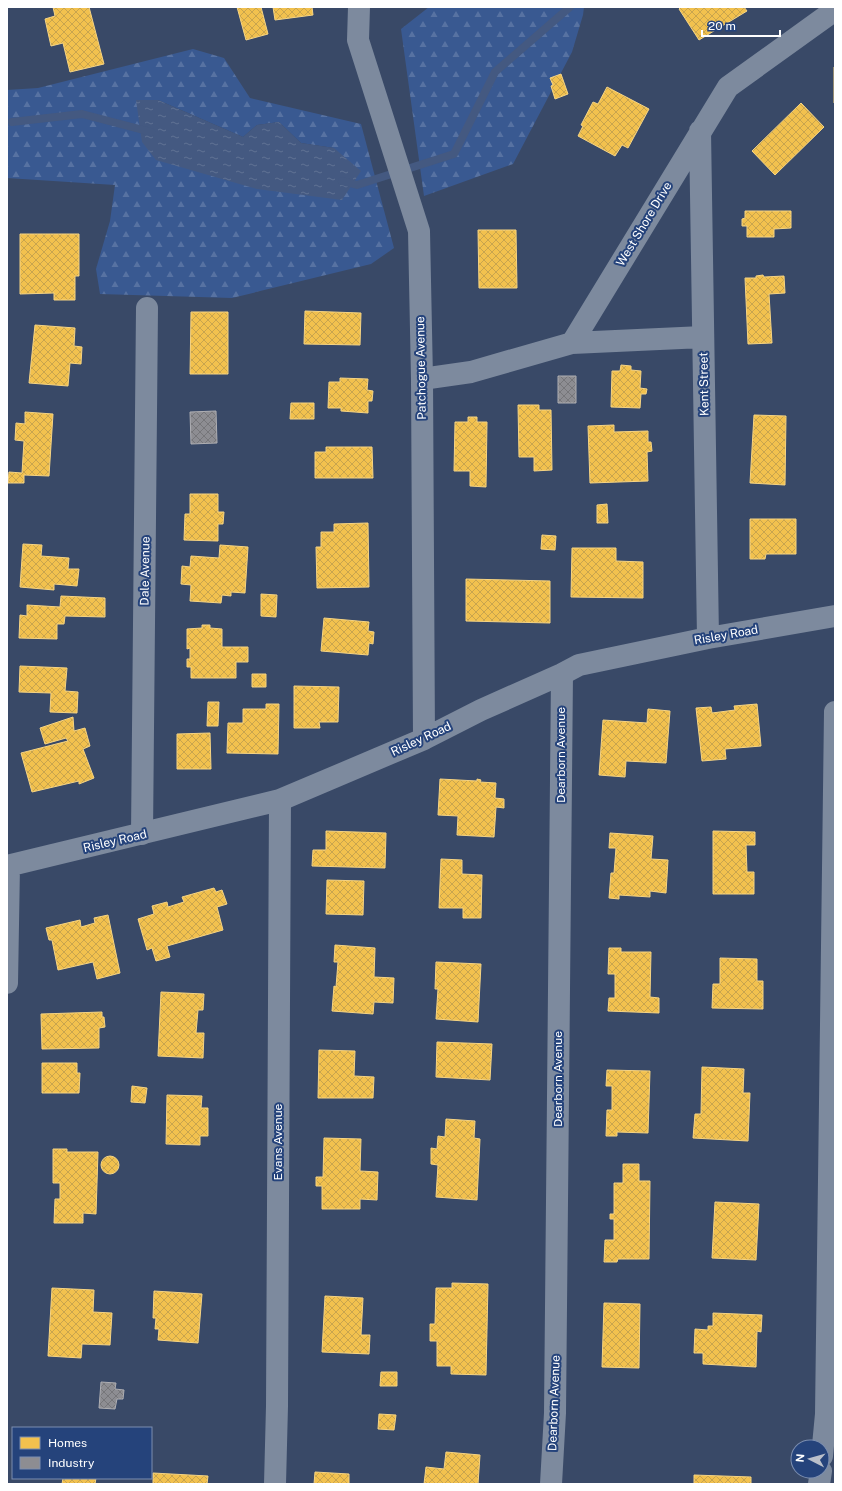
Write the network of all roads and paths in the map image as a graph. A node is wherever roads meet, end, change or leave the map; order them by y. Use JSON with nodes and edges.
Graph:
{"nodes":[{"id":1,"x":359,"y":7,"type":"edge"},
{"id":2,"x":835,"y":10,"type":"edge"},
{"id":3,"x":700,"y":131,"type":"junction"},
{"id":4,"x":148,"y":308,"type":"dead end"},
{"id":5,"x":703,"y":336,"type":"junction"},
{"id":6,"x":572,"y":343,"type":"junction"},
{"id":7,"x":422,"y":379,"type":"junction"},
{"id":8,"x":835,"y":616,"type":"edge"},
{"id":9,"x":708,"y":638,"type":"junction"},
{"id":10,"x":562,"y":674,"type":"junction"},
{"id":11,"x":835,"y":712,"type":"edge"},
{"id":12,"x":424,"y":739,"type":"junction"},
{"id":13,"x":280,"y":800,"type":"junction"},
{"id":14,"x":142,"y":834,"type":"junction"},
{"id":15,"x":8,"y":866,"type":"edge"},
{"id":16,"x":7,"y":983,"type":"edge"},
{"id":17,"x":824,"y":1439,"type":"edge"},
{"id":18,"x":275,"y":1484,"type":"edge"},
{"id":19,"x":551,"y":1484,"type":"edge"}],
"edges":[{"from":1,"to":7,"type":"street","name":"Patchogue Avenue"},
{"from":2,"to":3,"type":"street","name":"West Shore Drive"},
{"from":3,"to":5,"type":"street","name":"Kent Street"},
{"from":3,"to":6,"type":"street","name":"West Shore Drive"},
{"from":4,"to":14,"type":"street","name":"Dale Avenue"},
{"from":5,"to":6,"type":"street"},
{"from":5,"to":9,"type":"street","name":"Kent Street"},
{"from":6,"to":7,"type":"street"},
{"from":7,"to":12,"type":"street","name":"Patchogue Avenue"},
{"from":8,"to":9,"type":"street","name":"Risley Road"},
{"from":9,"to":10,"type":"street","name":"Risley Road"},
{"from":10,"to":12,"type":"street","name":"Risley Road"},
{"from":10,"to":19,"type":"street","name":"Dearborn Avenue"},
{"from":11,"to":17,"type":"street"},
{"from":12,"to":13,"type":"street","name":"Risley Road"},
{"from":13,"to":14,"type":"street","name":"Risley Road"},
{"from":13,"to":18,"type":"street","name":"Evans Avenue"},
{"from":14,"to":15,"type":"street","name":"Risley Road"},
{"from":15,"to":16,"type":"street"}]}
